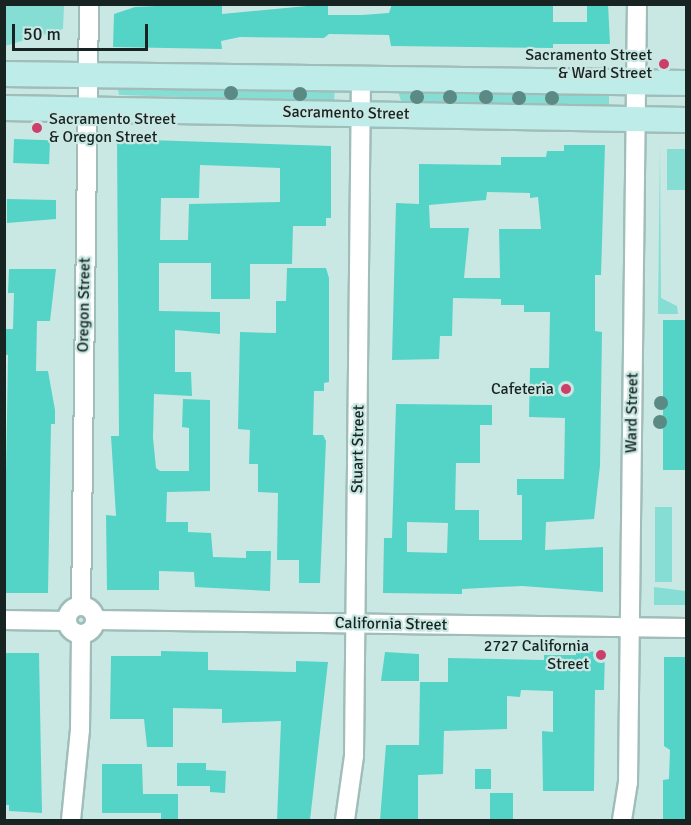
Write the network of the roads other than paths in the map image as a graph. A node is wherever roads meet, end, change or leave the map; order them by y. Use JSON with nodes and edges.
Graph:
{"nodes":[{"id":1,"x":89,"y":4,"type":"edge"},
{"id":2,"x":638,"y":4,"type":"edge"},
{"id":3,"x":4,"y":74,"type":"edge"},
{"id":4,"x":88,"y":75,"type":"junction"},
{"id":5,"x":361,"y":77,"type":"junction"},
{"id":6,"x":636,"y":82,"type":"junction"},
{"id":7,"x":687,"y":83,"type":"edge"},
{"id":8,"x":4,"y":108,"type":"edge"},
{"id":9,"x":87,"y":109,"type":"junction"},
{"id":10,"x":361,"y":113,"type":"junction"},
{"id":11,"x":636,"y":119,"type":"junction"},
{"id":12,"x":687,"y":120,"type":"edge"},
{"id":13,"x":81,"y":606,"type":"junction"},
{"id":14,"x":4,"y":620,"type":"edge"},
{"id":15,"x":95,"y":620,"type":"junction"},
{"id":16,"x":68,"y":621,"type":"junction"},
{"id":17,"x":356,"y":623,"type":"junction"},
{"id":18,"x":630,"y":628,"type":"junction"},
{"id":19,"x":687,"y":628,"type":"edge"},
{"id":20,"x":81,"y":634,"type":"junction"},
{"id":21,"x":71,"y":820,"type":"edge"},
{"id":22,"x":345,"y":820,"type":"edge"},
{"id":23,"x":622,"y":820,"type":"edge"}],
"edges":[{"from":1,"to":4,"type":"street","name":"Oregon Street"},
{"from":2,"to":6,"type":"street","name":"Ward Street"},
{"from":3,"to":4,"type":"street"},
{"from":4,"to":5,"type":"street"},
{"from":4,"to":9,"type":"street","name":"Oregon Street"},
{"from":5,"to":6,"type":"street"},
{"from":5,"to":10,"type":"street","name":"Stuart Street"},
{"from":6,"to":7,"type":"street"},
{"from":6,"to":11,"type":"street","name":"Ward Street"},
{"from":8,"to":9,"type":"street","name":"Sacramento Street"},
{"from":9,"to":10,"type":"street","name":"Sacramento Street"},
{"from":9,"to":13,"type":"street","name":"Oregon Street"},
{"from":10,"to":11,"type":"street","name":"Sacramento Street"},
{"from":10,"to":17,"type":"street","name":"Stuart Street"},
{"from":11,"to":12,"type":"street","name":"Sacramento Street"},
{"from":11,"to":18,"type":"street","name":"Ward Street"},
{"from":13,"to":15,"type":"street"},
{"from":13,"to":16,"type":"street"},
{"from":14,"to":16,"type":"street"},
{"from":15,"to":17,"type":"street","name":"California Street"},
{"from":15,"to":20,"type":"street"},
{"from":16,"to":20,"type":"street"},
{"from":17,"to":18,"type":"street","name":"California Street"},
{"from":17,"to":22,"type":"street","name":"Stuart Street"},
{"from":18,"to":19,"type":"street","name":"California Street"},
{"from":18,"to":23,"type":"street","name":"Ward Street"},
{"from":20,"to":21,"type":"street"}]}
